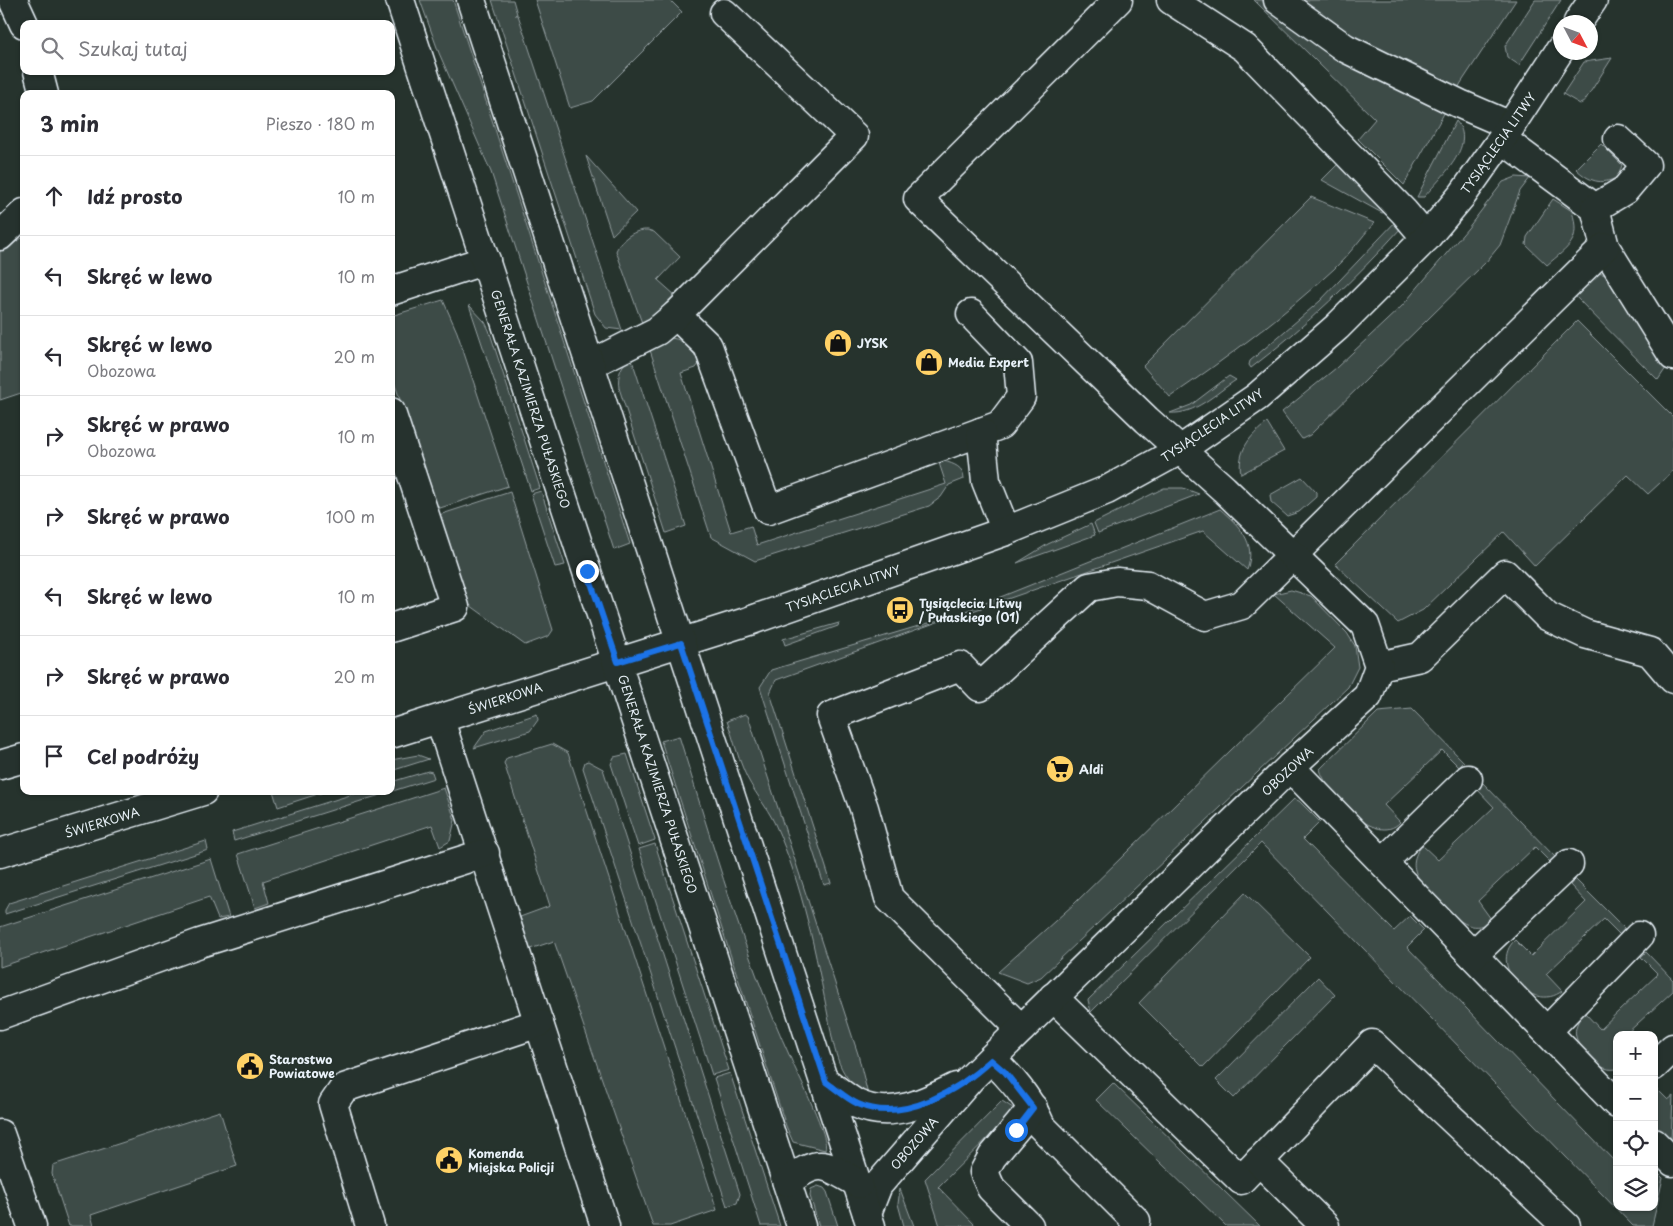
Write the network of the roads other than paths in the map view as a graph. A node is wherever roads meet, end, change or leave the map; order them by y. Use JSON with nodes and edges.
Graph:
{"nodes":[{"id":1,"x":13,"y":0,"type":"edge"},
{"id":2,"x":400,"y":0,"type":"edge"},
{"id":3,"x":471,"y":0,"type":"edge"},
{"id":4,"x":1118,"y":0,"type":"edge"},
{"id":5,"x":1172,"y":0,"type":"edge"},
{"id":6,"x":1278,"y":0,"type":"edge"},
{"id":7,"x":1593,"y":0,"type":"edge"},
{"id":8,"x":724,"y":13,"type":"dead end"},
{"id":9,"x":1583,"y":15,"type":"edge"},
{"id":10,"x":22,"y":20,"type":"edge"},
{"id":11,"x":1554,"y":60,"type":"edge"},
{"id":12,"x":39,"y":75,"type":"edge"},
{"id":13,"x":43,"y":90,"type":"edge"},
{"id":14,"x":1507,"y":132,"type":"junction"},
{"id":15,"x":1618,"y":139,"type":"dead end"},
{"id":16,"x":1595,"y":208,"type":"junction"},
{"id":17,"x":20,"y":217,"type":"edge"},
{"id":18,"x":0,"y":236,"type":"edge"},
{"id":19,"x":1426,"y":238,"type":"junction"},
{"id":20,"x":1605,"y":247,"type":"junction"},
{"id":21,"x":486,"y":260,"type":"junction"},
{"id":22,"x":395,"y":290,"type":"edge"},
{"id":23,"x":971,"y":314,"type":"dead end"},
{"id":24,"x":676,"y":315,"type":"junction"},
{"id":25,"x":1673,"y":356,"type":"edge"},
{"id":26,"x":591,"y":364,"type":"junction"},
{"id":27,"x":395,"y":424,"type":"edge"},
{"id":28,"x":981,"y":432,"type":"junction"},
{"id":29,"x":1180,"y":450,"type":"junction"},
{"id":30,"x":1006,"y":531,"type":"junction"},
{"id":31,"x":1292,"y":554,"type":"junction"},
{"id":32,"x":395,"y":627,"type":"edge"},
{"id":33,"x":681,"y":643,"type":"junction"},
{"id":34,"x":618,"y":662,"type":"junction"},
{"id":35,"x":1379,"y":666,"type":"junction"},
{"id":36,"x":1673,"y":678,"type":"edge"},
{"id":37,"x":440,"y":720,"type":"junction"},
{"id":38,"x":395,"y":733,"type":"edge"},
{"id":39,"x":20,"y":759,"type":"edge"},
{"id":40,"x":0,"y":765,"type":"edge"},
{"id":41,"x":1290,"y":767,"type":"junction"},
{"id":42,"x":1468,"y":779,"type":"dead end"},
{"id":43,"x":190,"y":795,"type":"edge"},
{"id":44,"x":0,"y":852,"type":"edge"},
{"id":45,"x":485,"y":854,"type":"junction"},
{"id":46,"x":1383,"y":862,"type":"junction"},
{"id":47,"x":1569,"y":864,"type":"dead end"},
{"id":48,"x":1638,"y":936,"type":"dead end"},
{"id":49,"x":1473,"y":955,"type":"junction"},
{"id":50,"x":1053,"y":997,"type":"junction"},
{"id":51,"x":0,"y":1015,"type":"edge"},
{"id":52,"x":539,"y":1024,"type":"junction"},
{"id":53,"x":1021,"y":1029,"type":"junction"},
{"id":54,"x":1547,"y":1031,"type":"junction"},
{"id":55,"x":1673,"y":1048,"type":"edge"},
{"id":56,"x":991,"y":1060,"type":"junction"},
{"id":57,"x":1658,"y":1062,"type":"edge"},
{"id":58,"x":970,"y":1079,"type":"junction"},
{"id":59,"x":826,"y":1082,"type":"junction"},
{"id":60,"x":1613,"y":1099,"type":"edge"},
{"id":61,"x":1033,"y":1108,"type":"junction"},
{"id":62,"x":0,"y":1134,"type":"edge"},
{"id":63,"x":1658,"y":1147,"type":"edge"},
{"id":64,"x":1259,"y":1161,"type":"junction"},
{"id":65,"x":1673,"y":1162,"type":"edge"},
{"id":66,"x":787,"y":1182,"type":"junction"},
{"id":67,"x":859,"y":1184,"type":"junction"},
{"id":68,"x":869,"y":1220,"type":"edge"},
{"id":69,"x":32,"y":1226,"type":"edge"},
{"id":70,"x":370,"y":1226,"type":"edge"},
{"id":71,"x":604,"y":1226,"type":"edge"},
{"id":72,"x":801,"y":1226,"type":"edge"},
{"id":73,"x":1029,"y":1226,"type":"edge"},
{"id":74,"x":1136,"y":1226,"type":"edge"},
{"id":75,"x":1325,"y":1226,"type":"edge"},
{"id":76,"x":1566,"y":1226,"type":"edge"}],
"edges":[{"from":1,"to":10,"type":"street"},
{"from":2,"to":21,"type":"street","name":"GENERAŁA KAZIMIERZA PUŁASKIEGO"},
{"from":3,"to":26,"type":"street"},
{"from":4,"to":29,"type":"street"},
{"from":5,"to":19,"type":"street"},
{"from":6,"to":14,"type":"street"},
{"from":7,"to":9,"type":"street"},
{"from":8,"to":24,"type":"street"},
{"from":11,"to":14,"type":"street","name":"TYSIĄCLECIA LITWY"},
{"from":12,"to":13,"type":"street"},
{"from":14,"to":16,"type":"street"},
{"from":14,"to":19,"type":"street","name":"TYSIĄCLECIA LITWY"},
{"from":15,"to":16,"type":"street"},
{"from":16,"to":20,"type":"street"},
{"from":17,"to":18,"type":"street"},
{"from":19,"to":29,"type":"street","name":"TYSIĄCLECIA LITWY"},
{"from":20,"to":25,"type":"street"},
{"from":20,"to":31,"type":"street"},
{"from":21,"to":22,"type":"street"},
{"from":21,"to":34,"type":"street","name":"GENERAŁA KAZIMIERZA PUŁASKIEGO"},
{"from":23,"to":28,"type":"street"},
{"from":24,"to":26,"type":"street"},
{"from":24,"to":28,"type":"street"},
{"from":26,"to":33,"type":"street"},
{"from":27,"to":32,"type":"street"},
{"from":28,"to":30,"type":"street"},
{"from":29,"to":30,"type":"street","name":"TYSIĄCLECIA LITWY"},
{"from":29,"to":31,"type":"street"},
{"from":30,"to":33,"type":"street","name":"TYSIĄCLECIA LITWY"},
{"from":31,"to":35,"type":"street"},
{"from":31,"to":53,"type":"street"},
{"from":33,"to":34,"type":"street","name":"TYSIĄCLECIA LITWY"},
{"from":33,"to":59,"type":"street"},
{"from":34,"to":37,"type":"street","name":"ŚWIERKOWA"},
{"from":34,"to":66,"type":"street","name":"GENERAŁA KAZIMIERZA PUŁASKIEGO"},
{"from":35,"to":36,"type":"street"},
{"from":35,"to":41,"type":"street","name":"OBOZOWA"},
{"from":37,"to":38,"type":"street","name":"ŚWIERKOWA"},
{"from":37,"to":45,"type":"street"},
{"from":39,"to":40,"type":"street"},
{"from":41,"to":46,"type":"street"},
{"from":41,"to":50,"type":"street","name":"OBOZOWA"},
{"from":42,"to":46,"type":"street"},
{"from":43,"to":44,"type":"street","name":"ŚWIERKOWA"},
{"from":45,"to":51,"type":"street"},
{"from":45,"to":52,"type":"street"},
{"from":46,"to":49,"type":"street"},
{"from":47,"to":49,"type":"street"},
{"from":48,"to":54,"type":"street"},
{"from":49,"to":54,"type":"street"},
{"from":50,"to":53,"type":"street","name":"OBOZOWA"},
{"from":50,"to":64,"type":"street"},
{"from":52,"to":70,"type":"street"},
{"from":52,"to":71,"type":"street"},
{"from":53,"to":56,"type":"street","name":"OBOZOWA"},
{"from":54,"to":60,"type":"street"},
{"from":55,"to":57,"type":"street"},
{"from":56,"to":58,"type":"street","name":"OBOZOWA"},
{"from":56,"to":61,"type":"street"},
{"from":58,"to":59,"type":"street","name":"OBOZOWA"},
{"from":58,"to":68,"type":"street","name":"OBOZOWA"},
{"from":59,"to":67,"type":"street"},
{"from":61,"to":73,"type":"street"},
{"from":61,"to":74,"type":"street"},
{"from":62,"to":69,"type":"street"},
{"from":63,"to":65,"type":"street"},
{"from":64,"to":75,"type":"street"},
{"from":64,"to":76,"type":"street"},
{"from":66,"to":67,"type":"street"},
{"from":66,"to":72,"type":"street","name":"GENERAŁA KAZIMIERZA PUŁASKIEGO"},
{"from":67,"to":68,"type":"street"}]}
